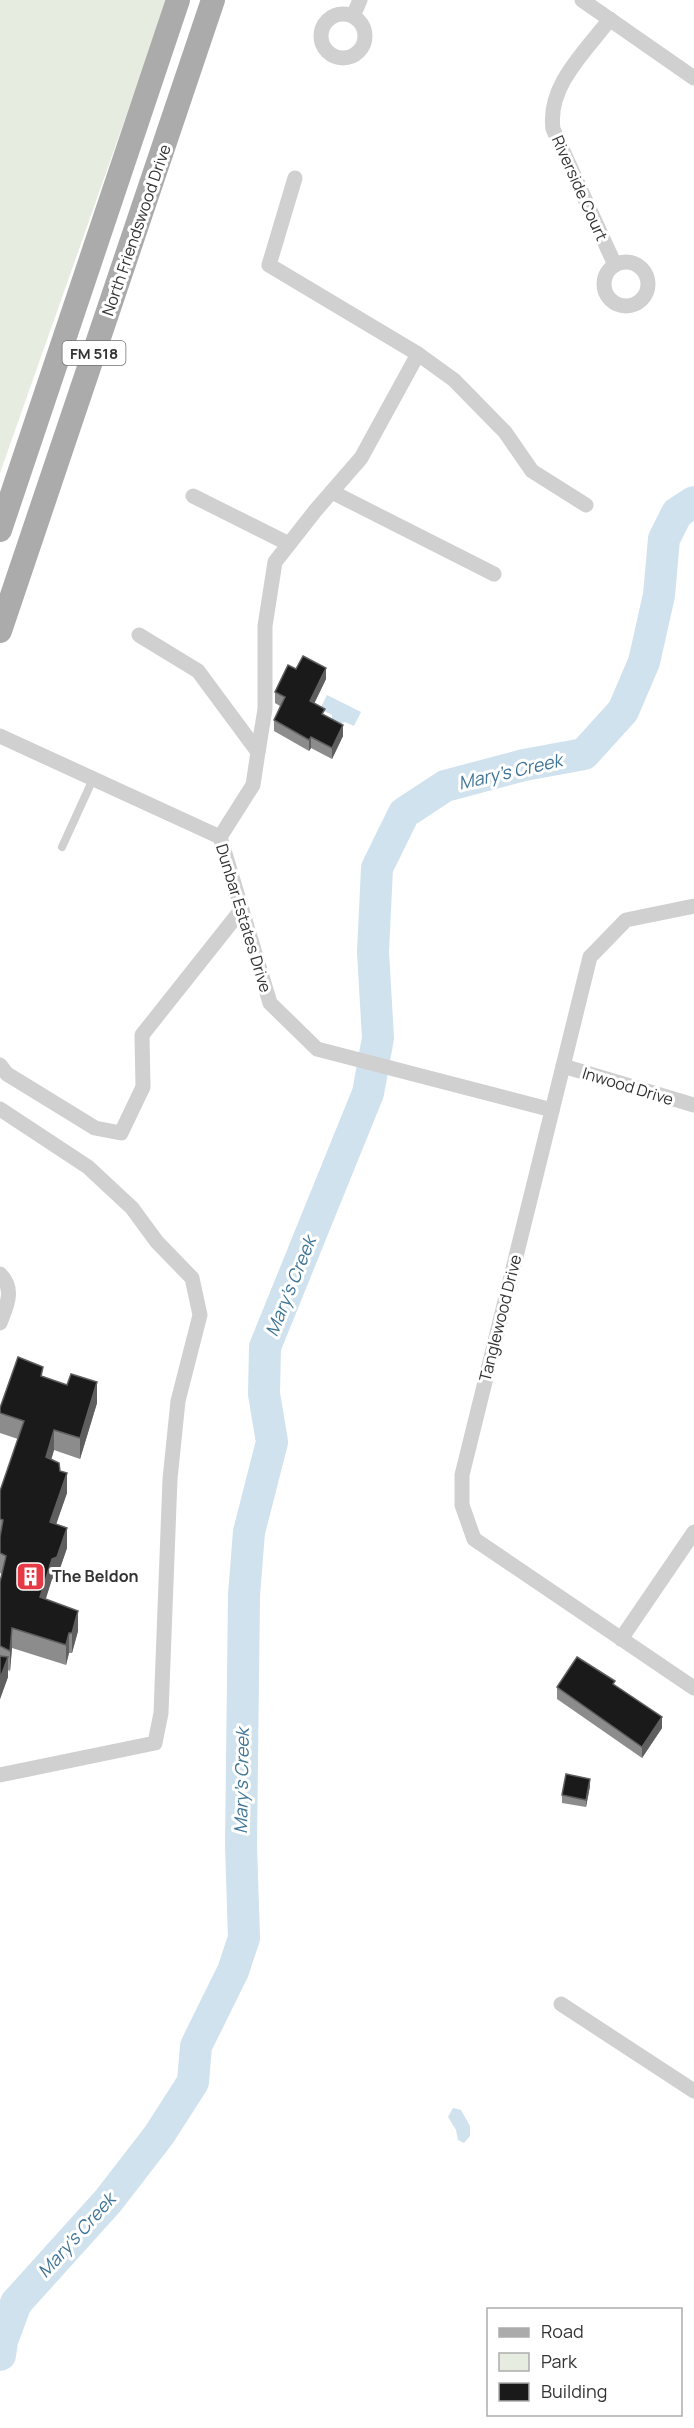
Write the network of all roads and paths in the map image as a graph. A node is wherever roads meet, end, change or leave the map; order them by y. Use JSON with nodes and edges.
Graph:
{"nodes":[{"id":1,"x":178,"y":0,"type":"edge"},
{"id":2,"x":213,"y":0,"type":"edge"},
{"id":3,"x":360,"y":0,"type":"edge"},
{"id":4,"x":582,"y":0,"type":"edge"},
{"id":5,"x":353,"y":16,"type":"dead end"},
{"id":6,"x":610,"y":19,"type":"junction"},
{"id":7,"x":694,"y":78,"type":"edge"},
{"id":8,"x":295,"y":178,"type":"dead end"},
{"id":9,"x":615,"y":265,"type":"dead end"},
{"id":10,"x":418,"y":354,"type":"junction"},
{"id":11,"x":332,"y":492,"type":"junction"},
{"id":12,"x":194,"y":496,"type":"dead end"},
{"id":13,"x":586,"y":505,"type":"dead end"},
{"id":14,"x":0,"y":530,"type":"edge"},
{"id":15,"x":289,"y":544,"type":"junction"},
{"id":16,"x":494,"y":574,"type":"dead end"},
{"id":17,"x":0,"y":631,"type":"edge"},
{"id":18,"x":139,"y":634,"type":"dead end"},
{"id":19,"x":0,"y":736,"type":"edge"},
{"id":20,"x":258,"y":752,"type":"junction"},
{"id":21,"x":93,"y":779,"type":"junction"},
{"id":22,"x":220,"y":837,"type":"junction"},
{"id":23,"x":62,"y":847,"type":"dead end"},
{"id":24,"x":694,"y":906,"type":"edge"},
{"id":25,"x":242,"y":909,"type":"junction"},
{"id":26,"x":0,"y":1065,"type":"edge"},
{"id":27,"x":563,"y":1066,"type":"junction"},
{"id":28,"x":694,"y":1105,"type":"edge"},
{"id":29,"x":0,"y":1109,"type":"edge"},
{"id":30,"x":552,"y":1110,"type":"junction"},
{"id":31,"x":0,"y":1274,"type":"edge"},
{"id":32,"x":0,"y":1323,"type":"edge"},
{"id":33,"x":694,"y":1532,"type":"edge"},
{"id":34,"x":621,"y":1640,"type":"junction"},
{"id":35,"x":694,"y":1688,"type":"edge"},
{"id":36,"x":0,"y":1775,"type":"edge"},
{"id":37,"x":561,"y":2004,"type":"dead end"},
{"id":38,"x":694,"y":2091,"type":"edge"}],
"edges":[{"from":1,"to":14,"type":"main road","name":"North Friendswood Drive","number":"FM 518"},
{"from":2,"to":17,"type":"main road","name":"North Friendswood Drive","number":"FM 518"},
{"from":3,"to":5,"type":"street"},
{"from":4,"to":6,"type":"street"},
{"from":6,"to":7,"type":"street"},
{"from":6,"to":9,"type":"street","name":"Riverside Court"},
{"from":8,"to":10,"type":"street"},
{"from":10,"to":11,"type":"street"},
{"from":10,"to":13,"type":"street"},
{"from":11,"to":15,"type":"street"},
{"from":11,"to":16,"type":"street"},
{"from":12,"to":15,"type":"street"},
{"from":15,"to":20,"type":"street"},
{"from":18,"to":20,"type":"street"},
{"from":19,"to":21,"type":"street","name":"Dunbar Estates Drive"},
{"from":20,"to":22,"type":"street"},
{"from":21,"to":22,"type":"street","name":"Dunbar Estates Drive"},
{"from":21,"to":23,"type":"lane"},
{"from":22,"to":25,"type":"street","name":"Dunbar Estates Drive"},
{"from":24,"to":27,"type":"street","name":"Tanglewood Drive"},
{"from":25,"to":26,"type":"street"},
{"from":25,"to":30,"type":"street","name":"Dunbar Estates Drive"},
{"from":27,"to":28,"type":"street","name":"Inwood Drive"},
{"from":27,"to":30,"type":"street","name":"Tanglewood Drive"},
{"from":29,"to":36,"type":"street"},
{"from":30,"to":34,"type":"street","name":"Tanglewood Drive"},
{"from":31,"to":32,"type":"street"},
{"from":33,"to":34,"type":"street"},
{"from":34,"to":35,"type":"street","name":"Tanglewood Drive"},
{"from":37,"to":38,"type":"street"}]}
